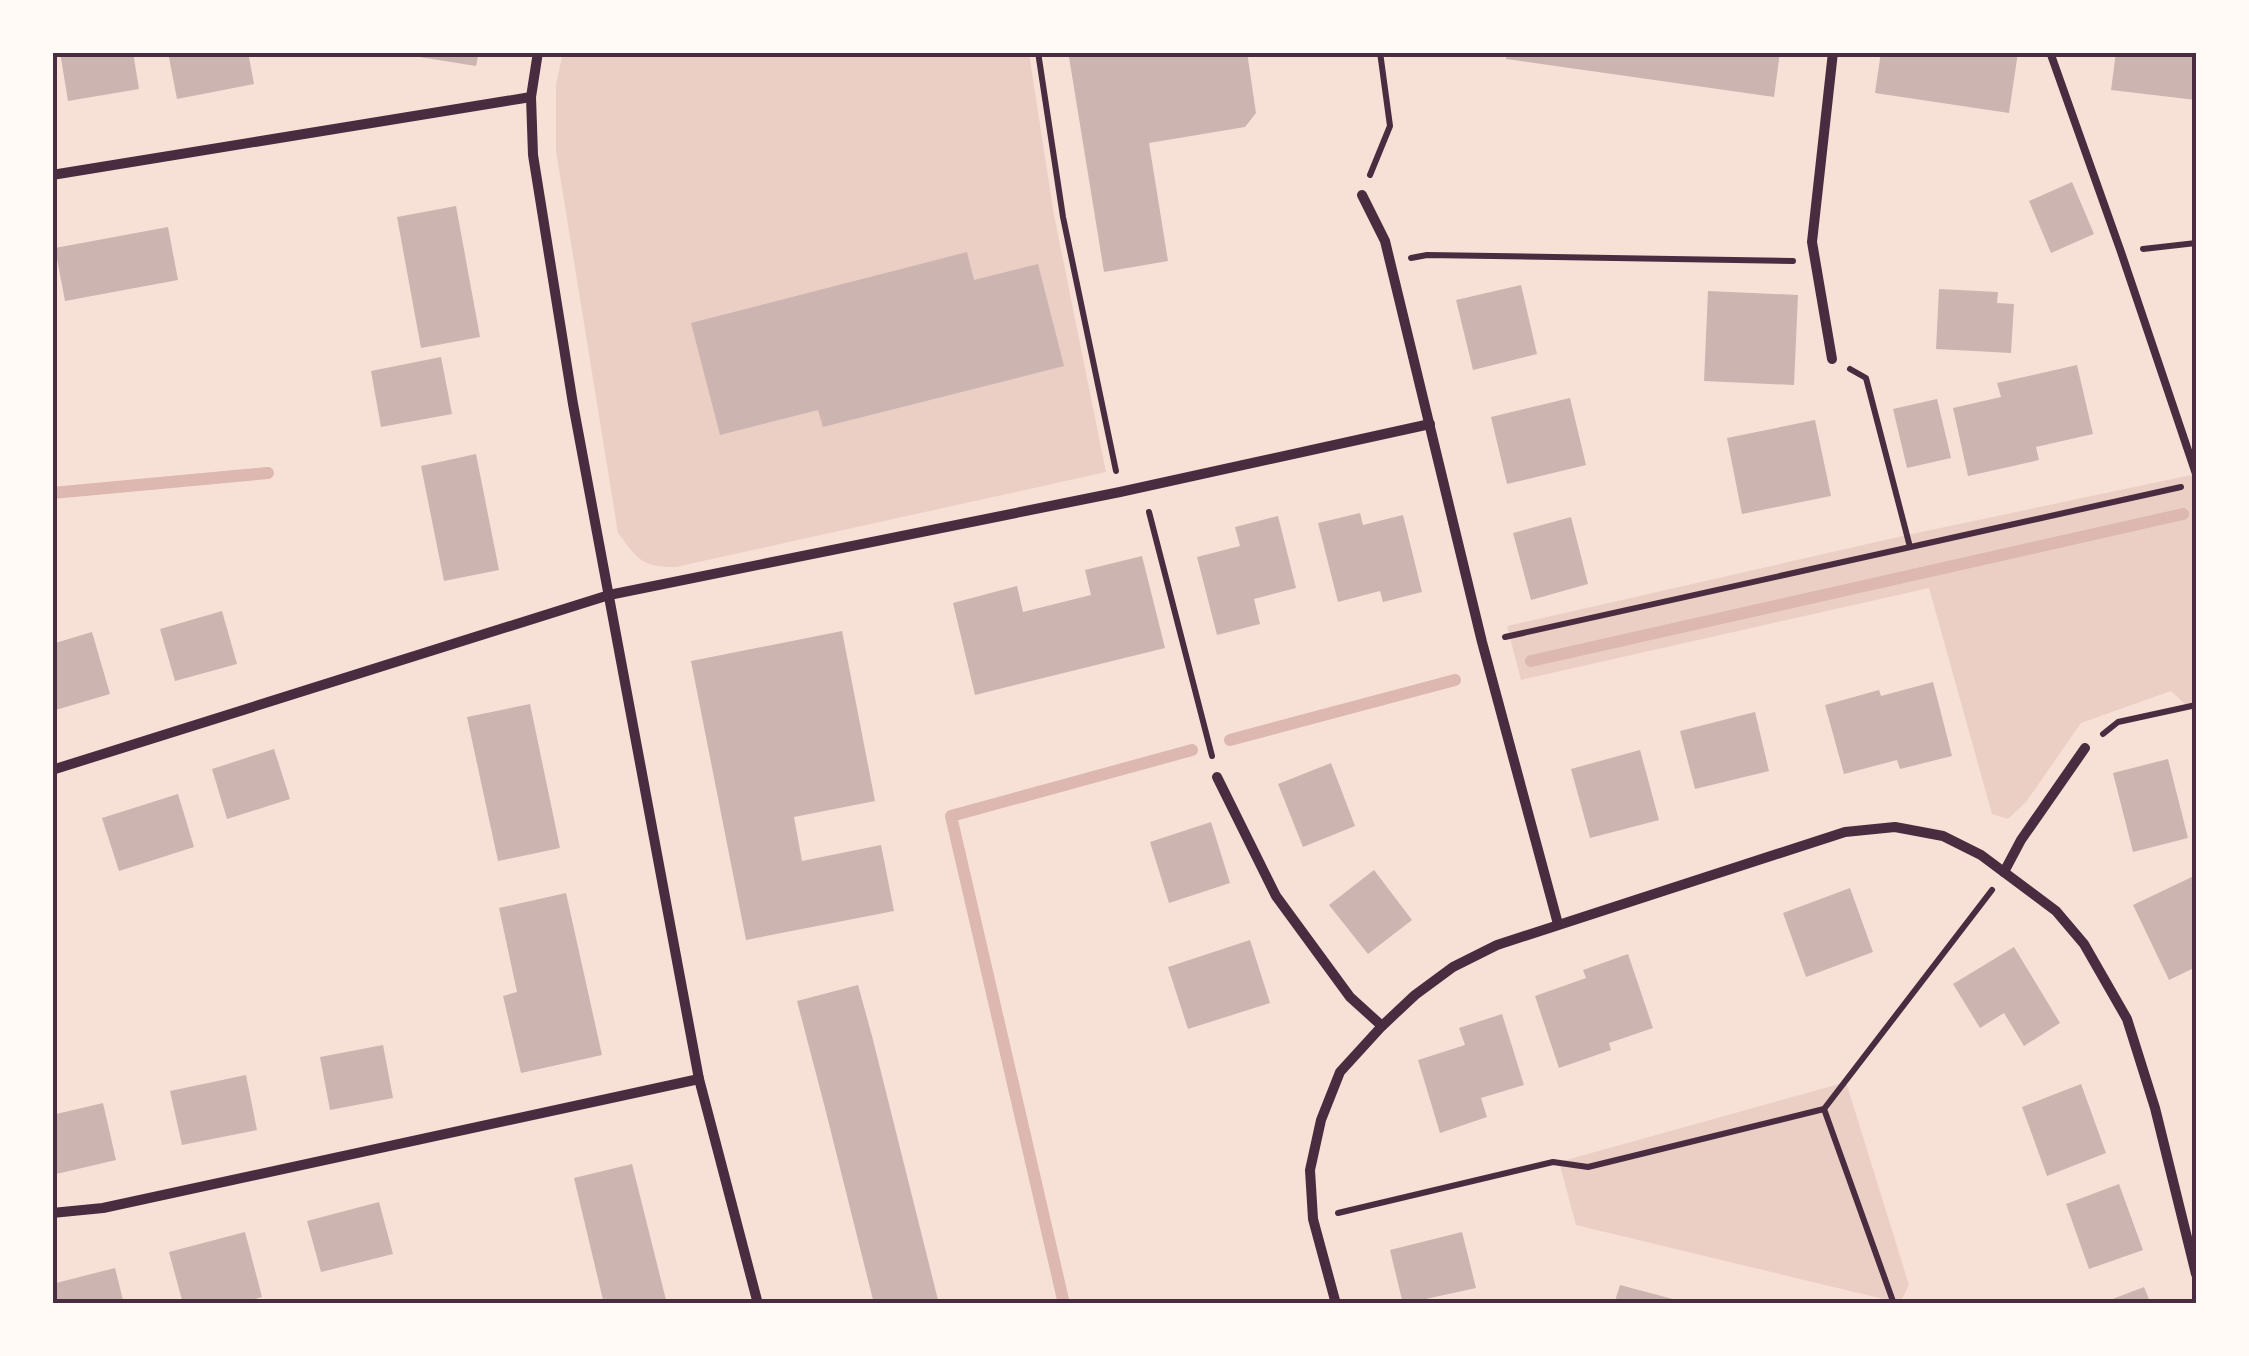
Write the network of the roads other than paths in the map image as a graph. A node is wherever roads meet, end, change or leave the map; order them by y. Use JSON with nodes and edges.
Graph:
{"nodes":[{"id":1,"x":538,"y":52,"type":"edge"},
{"id":2,"x":1833,"y":52,"type":"edge"},
{"id":3,"x":2050,"y":52,"type":"edge"},
{"id":4,"x":530,"y":97,"type":"junction"},
{"id":5,"x":52,"y":175,"type":"edge"},
{"id":6,"x":1362,"y":195,"type":"road end"},
{"id":7,"x":1832,"y":359,"type":"road end"},
{"id":8,"x":1430,"y":424,"type":"junction"},
{"id":9,"x":2196,"y":474,"type":"edge"},
{"id":10,"x":609,"y":595,"type":"junction"},
{"id":11,"x":2084,"y":748,"type":"road end"},
{"id":12,"x":52,"y":770,"type":"edge"},
{"id":13,"x":1218,"y":777,"type":"road end"},
{"id":14,"x":2004,"y":872,"type":"junction"},
{"id":15,"x":1558,"y":924,"type":"junction"},
{"id":16,"x":1382,"y":1026,"type":"junction"},
{"id":17,"x":699,"y":1079,"type":"junction"},
{"id":18,"x":52,"y":1213,"type":"edge"},
{"id":19,"x":2193,"y":1242,"type":"edge"},
{"id":20,"x":2196,"y":1274,"type":"edge"},
{"id":21,"x":758,"y":1304,"type":"edge"},
{"id":22,"x":1336,"y":1304,"type":"edge"}],
"edges":[{"from":1,"to":4,"type":"street"},
{"from":2,"to":7,"type":"street"},
{"from":3,"to":9,"type":"lane"},
{"from":4,"to":5,"type":"street"},
{"from":4,"to":10,"type":"street"},
{"from":6,"to":8,"type":"street"},
{"from":8,"to":10,"type":"street"},
{"from":8,"to":15,"type":"street"},
{"from":10,"to":12,"type":"street"},
{"from":10,"to":17,"type":"street"},
{"from":11,"to":14,"type":"street"},
{"from":13,"to":16,"type":"street"},
{"from":14,"to":15,"type":"street"},
{"from":14,"to":19,"type":"street"},
{"from":15,"to":16,"type":"street"},
{"from":16,"to":22,"type":"street"},
{"from":17,"to":18,"type":"street"},
{"from":17,"to":21,"type":"street"},
{"from":19,"to":20,"type":"street"}]}
